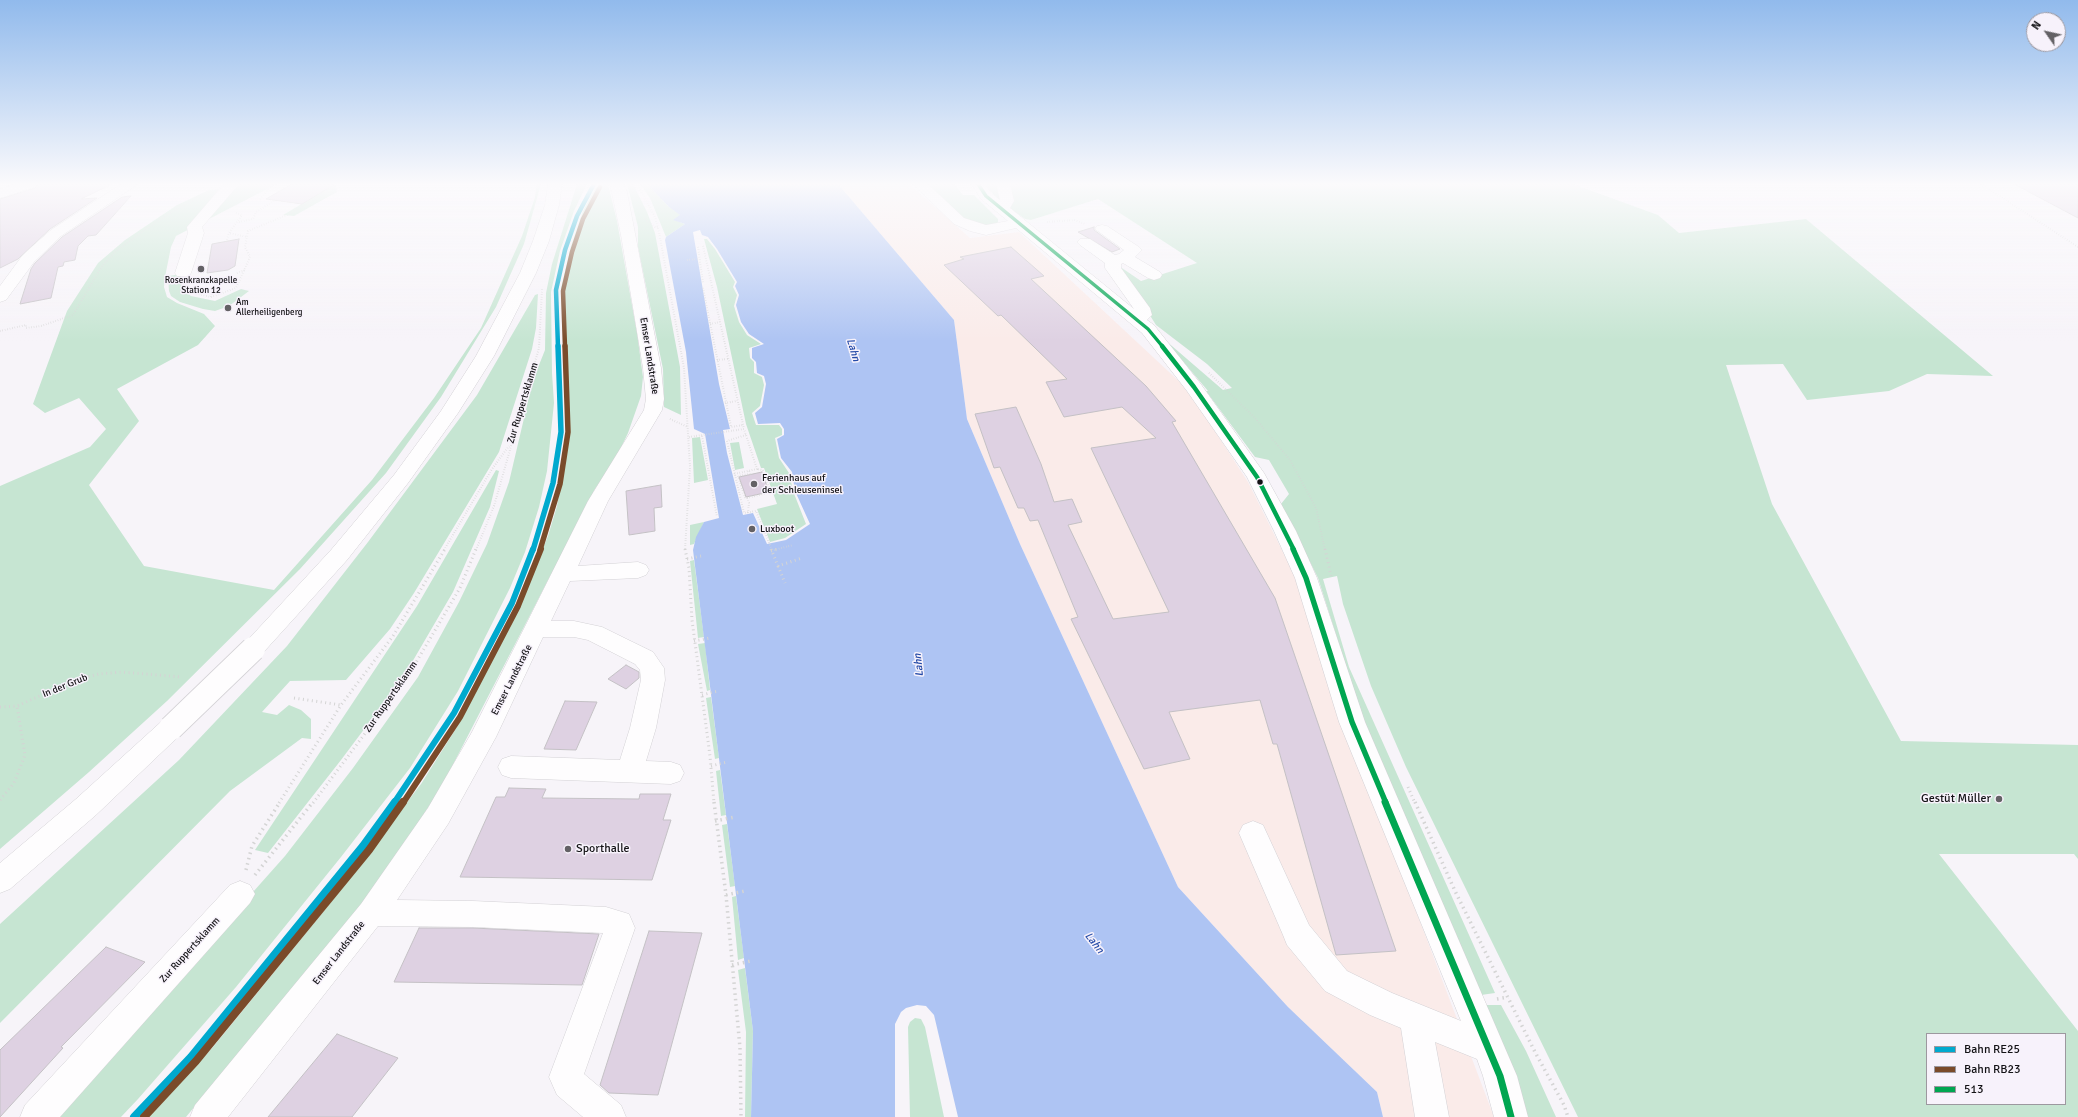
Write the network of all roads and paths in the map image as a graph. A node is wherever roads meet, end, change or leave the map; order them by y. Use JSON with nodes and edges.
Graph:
{"nodes":[{"id":1,"x":54,"y":236,"type":"edge"},
{"id":2,"x":137,"y":236,"type":"edge"},
{"id":3,"x":195,"y":236,"type":"edge"},
{"id":4,"x":228,"y":236,"type":"edge"},
{"id":5,"x":243,"y":236,"type":"edge"},
{"id":6,"x":542,"y":236,"type":"edge"},
{"id":7,"x":629,"y":236,"type":"edge"},
{"id":8,"x":660,"y":236,"type":"edge"},
{"id":9,"x":1039,"y":236,"type":"edge"},
{"id":10,"x":1113,"y":236,"type":"edge"},
{"id":11,"x":2061,"y":236,"type":"edge"},
{"id":12,"x":247,"y":237,"type":"joint"},
{"id":13,"x":226,"y":242,"type":"dead end"},
{"id":14,"x":1085,"y":242,"type":"dead end"},
{"id":15,"x":703,"y":246,"type":"dead end"},
{"id":16,"x":698,"y":247,"type":"dead end"},
{"id":17,"x":2078,"y":247,"type":"edge"},
{"id":18,"x":699,"y":259,"type":"junction"},
{"id":19,"x":1119,"y":259,"type":"junction"},
{"id":20,"x":687,"y":260,"type":"dead end"},
{"id":21,"x":707,"y":266,"type":"junction"},
{"id":22,"x":700,"y":267,"type":"junction"},
{"id":23,"x":246,"y":270,"type":"junction"},
{"id":24,"x":183,"y":273,"type":"joint"},
{"id":25,"x":237,"y":273,"type":"dead end"},
{"id":26,"x":1154,"y":275,"type":"dead end"},
{"id":27,"x":227,"y":276,"type":"dead end"},
{"id":28,"x":544,"y":282,"type":"dead end"},
{"id":29,"x":703,"y":283,"type":"dead end"},
{"id":30,"x":703,"y":288,"type":"dead end"},
{"id":31,"x":211,"y":297,"type":"junction"},
{"id":32,"x":0,"y":298,"type":"edge"},
{"id":33,"x":1136,"y":318,"type":"junction"},
{"id":34,"x":720,"y":322,"type":"junction"},
{"id":35,"x":710,"y":324,"type":"junction"},
{"id":36,"x":0,"y":331,"type":"edge"},
{"id":37,"x":728,"y":359,"type":"junction"},
{"id":38,"x":717,"y":360,"type":"junction"},
{"id":39,"x":1204,"y":369,"type":"dead end"},
{"id":40,"x":737,"y":401,"type":"junction"},
{"id":41,"x":725,"y":403,"type":"junction"},
{"id":42,"x":743,"y":425,"type":"junction"},
{"id":43,"x":744,"y":429,"type":"junction"},
{"id":44,"x":746,"y":435,"type":"junction"},
{"id":45,"x":702,"y":436,"type":"junction"},
{"id":46,"x":689,"y":437,"type":"junction"},
{"id":47,"x":511,"y":443,"type":"junction"},
{"id":48,"x":757,"y":469,"type":"junction"},
{"id":49,"x":748,"y":470,"type":"junction"},
{"id":50,"x":734,"y":474,"type":"junction"},
{"id":51,"x":747,"y":498,"type":"junction"},
{"id":52,"x":748,"y":513,"type":"junction"},
{"id":53,"x":717,"y":517,"type":"dead end"},
{"id":54,"x":793,"y":545,"type":"dead end"},
{"id":55,"x":771,"y":551,"type":"junction"},
{"id":56,"x":700,"y":556,"type":"dead end"},
{"id":57,"x":802,"y":558,"type":"dead end"},
{"id":58,"x":687,"y":559,"type":"junction"},
{"id":59,"x":778,"y":566,"type":"junction"},
{"id":60,"x":638,"y":570,"type":"dead end"},
{"id":61,"x":564,"y":574,"type":"junction"},
{"id":62,"x":785,"y":584,"type":"dead end"},
{"id":63,"x":1332,"y":584,"type":"dead end"},
{"id":64,"x":537,"y":629,"type":"junction"},
{"id":65,"x":710,"y":638,"type":"dead end"},
{"id":66,"x":694,"y":641,"type":"junction"},
{"id":67,"x":180,"y":677,"type":"dead end"},
{"id":68,"x":718,"y":691,"type":"dead end"},
{"id":69,"x":702,"y":695,"type":"junction"},
{"id":70,"x":294,"y":698,"type":"dead end"},
{"id":71,"x":341,"y":705,"type":"junction"},
{"id":72,"x":17,"y":706,"type":"junction"},
{"id":73,"x":0,"y":707,"type":"edge"},
{"id":74,"x":728,"y":762,"type":"dead end"},
{"id":75,"x":711,"y":766,"type":"junction"},
{"id":76,"x":511,"y":767,"type":"dead end"},
{"id":77,"x":629,"y":772,"type":"junction"},
{"id":78,"x":672,"y":773,"type":"dead end"},
{"id":79,"x":1406,"y":783,"type":"dead end"},
{"id":80,"x":0,"y":800,"type":"edge"},
{"id":81,"x":735,"y":817,"type":"dead end"},
{"id":82,"x":715,"y":821,"type":"junction"},
{"id":83,"x":1253,"y":833,"type":"dead end"},
{"id":84,"x":0,"y":880,"type":"edge"},
{"id":85,"x":745,"y":891,"type":"dead end"},
{"id":86,"x":240,"y":894,"type":"junction"},
{"id":87,"x":726,"y":895,"type":"junction"},
{"id":88,"x":371,"y":912,"type":"junction"},
{"id":89,"x":751,"y":961,"type":"dead end"},
{"id":90,"x":732,"y":965,"type":"junction"},
{"id":91,"x":1415,"y":1018,"type":"junction"},
{"id":92,"x":1488,"y":1048,"type":"junction"},
{"id":93,"x":37,"y":1117,"type":"edge"},
{"id":94,"x":207,"y":1117,"type":"edge"},
{"id":95,"x":609,"y":1117,"type":"edge"},
{"id":96,"x":740,"y":1117,"type":"edge"},
{"id":97,"x":1432,"y":1117,"type":"edge"},
{"id":98,"x":1510,"y":1117,"type":"edge"},
{"id":99,"x":1568,"y":1117,"type":"edge"}],
"edges":[{"from":1,"to":32,"type":"street"},
{"from":2,"to":36,"type":"path"},
{"from":3,"to":24,"type":"street"},
{"from":4,"to":13,"type":"path"},
{"from":5,"to":12,"type":"path"},
{"from":6,"to":84,"type":"street","bridge":true},
{"from":7,"to":61,"type":"street","name":"Emser Landstraße"},
{"from":8,"to":46,"type":"path"},
{"from":9,"to":33,"type":"street"},
{"from":10,"to":19,"type":"street"},
{"from":11,"to":17,"type":"path"},
{"from":12,"to":23,"type":"path"},
{"from":14,"to":19,"type":"street"},
{"from":15,"to":21,"type":"path"},
{"from":16,"to":18,"type":"path"},
{"from":18,"to":20,"type":"path"},
{"from":18,"to":22,"type":"path"},
{"from":19,"to":26,"type":"street"},
{"from":19,"to":33,"type":"street"},
{"from":21,"to":22,"type":"path"},
{"from":21,"to":34,"type":"path"},
{"from":22,"to":29,"type":"path"},
{"from":23,"to":25,"type":"path"},
{"from":23,"to":31,"type":"path"},
{"from":24,"to":31,"type":"path"},
{"from":27,"to":31,"type":"path"},
{"from":28,"to":47,"type":"path","name":"Zur Ruppertsklamm"},
{"from":30,"to":35,"type":"path"},
{"from":33,"to":92,"type":"street"},
{"from":34,"to":35,"type":"path"},
{"from":34,"to":37,"type":"path"},
{"from":35,"to":38,"type":"path"},
{"from":37,"to":38,"type":"path"},
{"from":37,"to":40,"type":"path"},
{"from":38,"to":41,"type":"path"},
{"from":39,"to":63,"type":"path"},
{"from":40,"to":41,"type":"path"},
{"from":40,"to":42,"type":"path"},
{"from":41,"to":42,"type":"path"},
{"from":42,"to":43,"type":"path"},
{"from":43,"to":44,"type":"path"},
{"from":43,"to":45,"type":"path"},
{"from":44,"to":48,"type":"path"},
{"from":44,"to":50,"type":"path"},
{"from":45,"to":46,"type":"path"},
{"from":45,"to":53,"type":"path"},
{"from":46,"to":58,"type":"path"},
{"from":47,"to":71,"type":"path"},
{"from":47,"to":86,"type":"path","name":"Zur Ruppertsklamm"},
{"from":48,"to":49,"type":"path"},
{"from":48,"to":51,"type":"path"},
{"from":49,"to":50,"type":"path"},
{"from":49,"to":51,"type":"path"},
{"from":50,"to":52,"type":"path"},
{"from":51,"to":52,"type":"path"},
{"from":52,"to":55,"type":"path"},
{"from":54,"to":55,"type":"path"},
{"from":55,"to":59,"type":"path"},
{"from":56,"to":58,"type":"path"},
{"from":57,"to":59,"type":"path"},
{"from":58,"to":66,"type":"path"},
{"from":59,"to":62,"type":"path"},
{"from":60,"to":61,"type":"street"},
{"from":61,"to":64,"type":"street","name":"Emser Landstraße"},
{"from":64,"to":77,"type":"street"},
{"from":64,"to":88,"type":"street","name":"Emser Landstraße"},
{"from":65,"to":66,"type":"path"},
{"from":66,"to":69,"type":"path"},
{"from":67,"to":72,"type":"path","name":"In der Grub"},
{"from":68,"to":69,"type":"path"},
{"from":69,"to":75,"type":"path"},
{"from":70,"to":71,"type":"path"},
{"from":71,"to":86,"type":"path"},
{"from":72,"to":73,"type":"path","name":"In der Grub"},
{"from":72,"to":80,"type":"path"},
{"from":74,"to":75,"type":"path"},
{"from":75,"to":82,"type":"path"},
{"from":76,"to":77,"type":"street"},
{"from":77,"to":78,"type":"street"},
{"from":79,"to":99,"type":"path"},
{"from":81,"to":82,"type":"path"},
{"from":82,"to":87,"type":"path"},
{"from":83,"to":91,"type":"street"},
{"from":85,"to":87,"type":"path"},
{"from":86,"to":93,"type":"street","name":"Zur Ruppertsklamm"},
{"from":87,"to":90,"type":"path"},
{"from":88,"to":94,"type":"street","name":"Emser Landstraße"},
{"from":88,"to":95,"type":"street"},
{"from":89,"to":90,"type":"path"},
{"from":90,"to":96,"type":"path"},
{"from":91,"to":92,"type":"street"},
{"from":91,"to":97,"type":"street"},
{"from":92,"to":98,"type":"street"}]}
